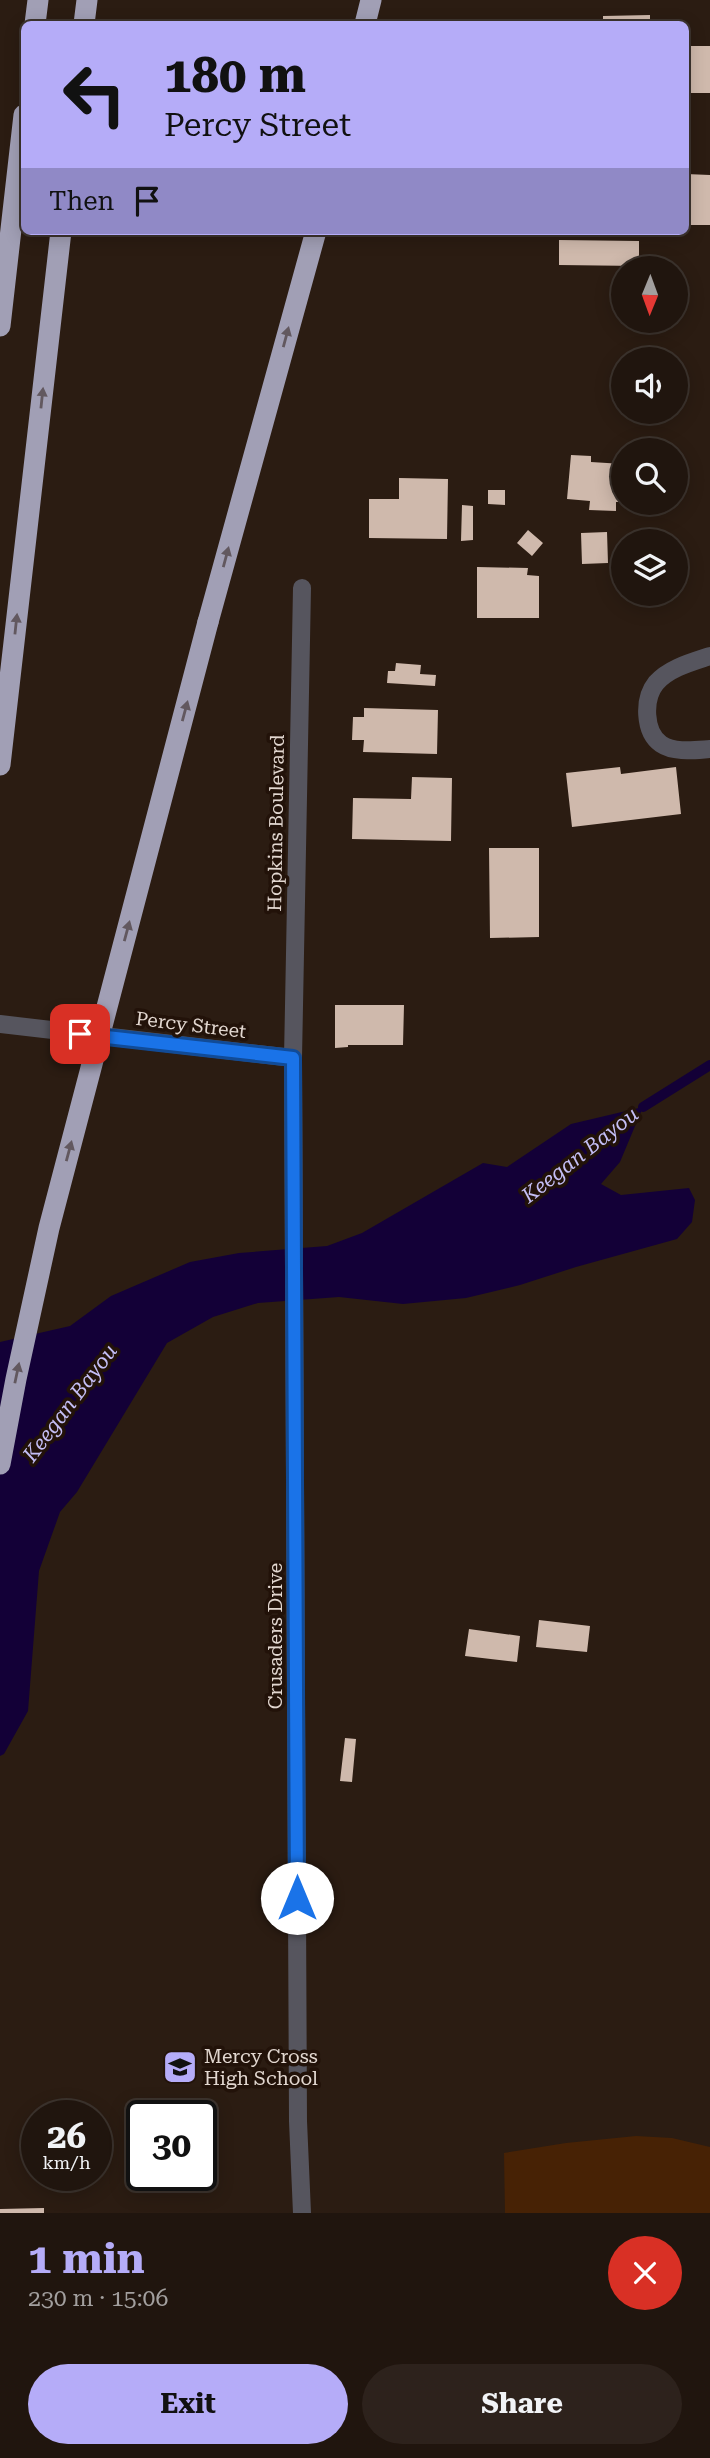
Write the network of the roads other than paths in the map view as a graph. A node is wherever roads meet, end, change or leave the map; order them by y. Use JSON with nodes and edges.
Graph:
{"nodes":[{"id":1,"x":38,"y":0,"type":"edge"},
{"id":2,"x":87,"y":0,"type":"edge"},
{"id":3,"x":371,"y":0,"type":"edge"},
{"id":4,"x":35,"y":21,"type":"edge"},
{"id":5,"x":84,"y":21,"type":"edge"},
{"id":6,"x":366,"y":21,"type":"edge"},
{"id":7,"x":21,"y":141,"type":"edge"},
{"id":8,"x":61,"y":235,"type":"edge"},
{"id":9,"x":315,"y":235,"type":"edge"},
{"id":10,"x":0,"y":326,"type":"edge"},
{"id":11,"x":302,"y":588,"type":"dead end"},
{"id":12,"x":710,"y":656,"type":"edge"},
{"id":13,"x":710,"y":749,"type":"edge"},
{"id":14,"x":0,"y":765,"type":"edge"},
{"id":15,"x":0,"y":1024,"type":"edge"},
{"id":16,"x":293,"y":1058,"type":"junction"},
{"id":17,"x":0,"y":1464,"type":"edge"},
{"id":18,"x":302,"y":2213,"type":"edge"}],
"edges":[{"from":1,"to":4,"type":"highway"},
{"from":2,"to":5,"type":"highway"},
{"from":3,"to":6,"type":"highway"},
{"from":7,"to":10,"type":"highway"},
{"from":14,"to":8,"type":"highway","one_way":true},
{"from":17,"to":9,"type":"highway","one_way":true,"bridge":true},
{"from":11,"to":16,"type":"street","name":"Hopkins Boulevard"},
{"from":12,"to":13,"type":"street"},
{"from":15,"to":16,"type":"street","name":"Percy Street"},
{"from":16,"to":18,"type":"street","name":"Crusaders Drive"}]}
